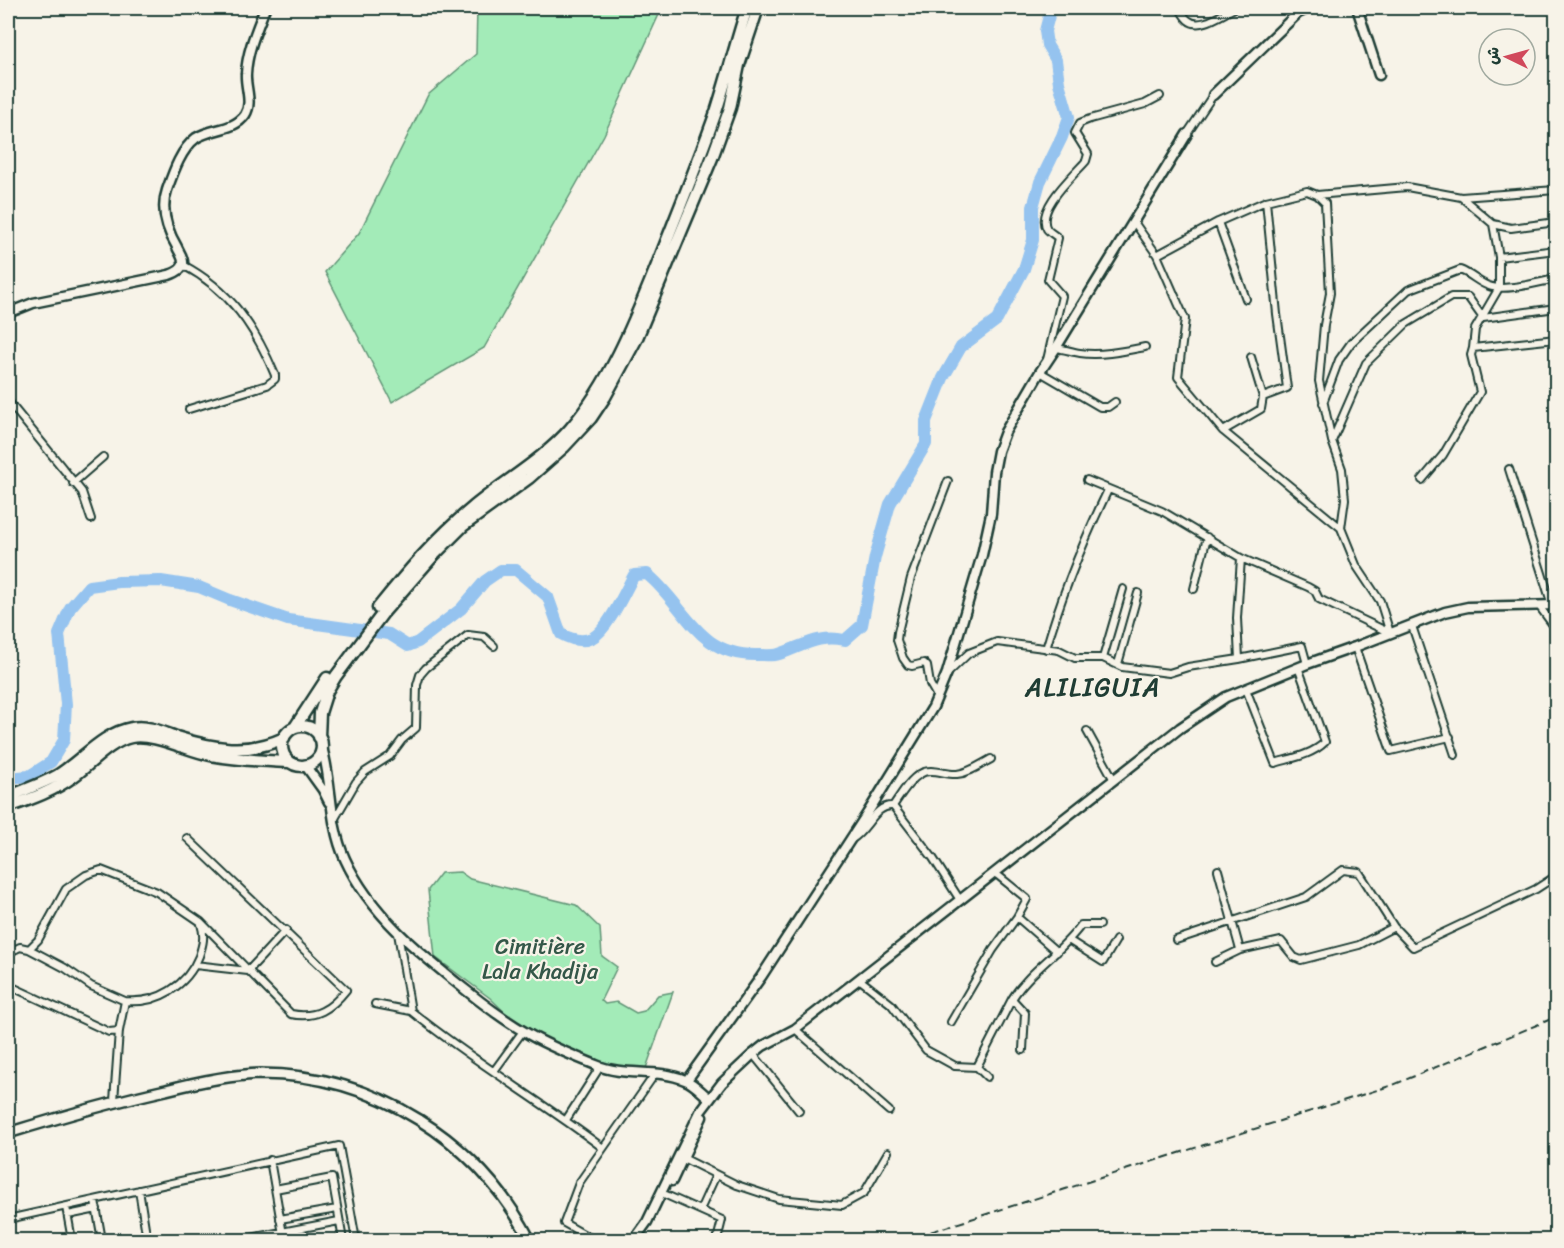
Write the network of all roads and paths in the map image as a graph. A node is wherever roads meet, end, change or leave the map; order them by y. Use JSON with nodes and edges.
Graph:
{"nodes":[{"id":1,"x":265,"y":8,"type":"edge"},
{"id":2,"x":747,"y":8,"type":"edge"},
{"id":3,"x":758,"y":8,"type":"edge"},
{"id":4,"x":1179,"y":8,"type":"edge"},
{"id":5,"x":1235,"y":8,"type":"edge"},
{"id":6,"x":1309,"y":8,"type":"edge"},
{"id":7,"x":1357,"y":8,"type":"edge"},
{"id":8,"x":1379,"y":75,"type":"dead end"},
{"id":9,"x":1213,"y":95,"type":"joint"},
{"id":10,"x":1160,"y":96,"type":"dead end"},
{"id":11,"x":1187,"y":134,"type":"joint"},
{"id":12,"x":1557,"y":190,"type":"edge"},
{"id":13,"x":1317,"y":195,"type":"junction"},
{"id":14,"x":1461,"y":197,"type":"junction"},
{"id":15,"x":1266,"y":201,"type":"junction"},
{"id":16,"x":1134,"y":222,"type":"junction"},
{"id":17,"x":1218,"y":222,"type":"junction"},
{"id":18,"x":1557,"y":222,"type":"edge"},
{"id":19,"x":1493,"y":224,"type":"junction"},
{"id":20,"x":1557,"y":250,"type":"edge"},
{"id":21,"x":1157,"y":255,"type":"junction"},
{"id":22,"x":1499,"y":257,"type":"junction"},
{"id":23,"x":183,"y":265,"type":"junction"},
{"id":24,"x":1557,"y":279,"type":"edge"},
{"id":25,"x":1499,"y":288,"type":"junction"},
{"id":26,"x":1245,"y":299,"type":"dead end"},
{"id":27,"x":1557,"y":308,"type":"edge"},
{"id":28,"x":8,"y":313,"type":"edge"},
{"id":29,"x":1483,"y":318,"type":"junction"},
{"id":30,"x":1557,"y":339,"type":"edge"},
{"id":31,"x":1145,"y":347,"type":"dead end"},
{"id":32,"x":1056,"y":348,"type":"junction"},
{"id":33,"x":1473,"y":348,"type":"junction"},
{"id":34,"x":1251,"y":357,"type":"dead end"},
{"id":35,"x":1047,"y":360,"type":"junction"},
{"id":36,"x":1040,"y":372,"type":"junction"},
{"id":37,"x":1263,"y":397,"type":"junction"},
{"id":38,"x":8,"y":401,"type":"edge"},
{"id":39,"x":1115,"y":402,"type":"dead end"},
{"id":40,"x":1322,"y":404,"type":"junction"},
{"id":41,"x":189,"y":409,"type":"dead end"},
{"id":42,"x":1223,"y":431,"type":"junction"},
{"id":43,"x":1332,"y":441,"type":"junction"},
{"id":44,"x":103,"y":457,"type":"dead end"},
{"id":45,"x":1509,"y":469,"type":"dead end"},
{"id":46,"x":1087,"y":480,"type":"dead end"},
{"id":47,"x":1422,"y":480,"type":"dead end"},
{"id":48,"x":948,"y":481,"type":"dead end"},
{"id":49,"x":73,"y":483,"type":"junction"},
{"id":50,"x":1108,"y":490,"type":"junction"},
{"id":51,"x":91,"y":519,"type":"dead end"},
{"id":52,"x":1341,"y":528,"type":"junction"},
{"id":53,"x":1207,"y":537,"type":"junction"},
{"id":54,"x":1241,"y":558,"type":"junction"},
{"id":55,"x":1123,"y":589,"type":"dead end"},
{"id":56,"x":1194,"y":589,"type":"dead end"},
{"id":57,"x":1138,"y":593,"type":"dead end"},
{"id":58,"x":1554,"y":605,"type":"edge"},
{"id":59,"x":1539,"y":606,"type":"junction"},
{"id":60,"x":373,"y":621,"type":"junction"},
{"id":61,"x":1412,"y":626,"type":"junction"},
{"id":62,"x":1557,"y":629,"type":"edge"},
{"id":63,"x":1390,"y":633,"type":"junction"},
{"id":64,"x":360,"y":637,"type":"junction"},
{"id":65,"x":494,"y":646,"type":"dead end"},
{"id":66,"x":1355,"y":647,"type":"junction"},
{"id":67,"x":1046,"y":649,"type":"junction"},
{"id":68,"x":1103,"y":658,"type":"junction"},
{"id":69,"x":1239,"y":659,"type":"junction"},
{"id":70,"x":1118,"y":664,"type":"junction"},
{"id":71,"x":1303,"y":665,"type":"junction"},
{"id":72,"x":947,"y":673,"type":"junction"},
{"id":73,"x":1246,"y":689,"type":"junction"},
{"id":74,"x":937,"y":696,"type":"junction"},
{"id":75,"x":295,"y":727,"type":"junction"},
{"id":76,"x":1087,"y":731,"type":"dead end"},
{"id":77,"x":1450,"y":737,"type":"junction"},
{"id":78,"x":284,"y":738,"type":"junction"},
{"id":79,"x":320,"y":741,"type":"junction"},
{"id":80,"x":1455,"y":755,"type":"dead end"},
{"id":81,"x":991,"y":759,"type":"dead end"},
{"id":82,"x":290,"y":762,"type":"junction"},
{"id":83,"x":305,"y":765,"type":"junction"},
{"id":84,"x":1114,"y":780,"type":"junction"},
{"id":85,"x":8,"y":798,"type":"edge"},
{"id":86,"x":893,"y":806,"type":"junction"},
{"id":87,"x":8,"y":807,"type":"edge"},
{"id":88,"x":332,"y":808,"type":"junction"},
{"id":89,"x":334,"y":820,"type":"junction"},
{"id":90,"x":187,"y":838,"type":"dead end"},
{"id":91,"x":849,"y":841,"type":"junction"},
{"id":92,"x":1218,"y":870,"type":"dead end"},
{"id":93,"x":995,"y":873,"type":"junction"},
{"id":94,"x":1557,"y":876,"type":"edge"},
{"id":95,"x":960,"y":900,"type":"junction"},
{"id":96,"x":1017,"y":917,"type":"junction"},
{"id":97,"x":1233,"y":921,"type":"junction"},
{"id":98,"x":201,"y":922,"type":"junction"},
{"id":99,"x":1100,"y":925,"type":"dead end"},
{"id":100,"x":1394,"y":927,"type":"junction"},
{"id":101,"x":286,"y":930,"type":"junction"},
{"id":102,"x":398,"y":933,"type":"junction"},
{"id":103,"x":1116,"y":940,"type":"dead end"},
{"id":104,"x":1176,"y":940,"type":"dead end"},
{"id":105,"x":1070,"y":941,"type":"junction"},
{"id":106,"x":29,"y":949,"type":"junction"},
{"id":107,"x":1240,"y":950,"type":"junction"},
{"id":108,"x":1057,"y":952,"type":"junction"},
{"id":109,"x":8,"y":953,"type":"edge"},
{"id":110,"x":1215,"y":962,"type":"dead end"},
{"id":111,"x":195,"y":965,"type":"junction"},
{"id":112,"x":248,"y":971,"type":"junction"},
{"id":113,"x":859,"y":979,"type":"junction"},
{"id":114,"x":8,"y":985,"type":"edge"},
{"id":115,"x":1012,"y":999,"type":"junction"},
{"id":116,"x":125,"y":1001,"type":"junction"},
{"id":117,"x":375,"y":1005,"type":"dead end"},
{"id":118,"x":411,"y":1011,"type":"junction"},
{"id":119,"x":951,"y":1022,"type":"dead end"},
{"id":120,"x":795,"y":1029,"type":"junction"},
{"id":121,"x":120,"y":1031,"type":"junction"},
{"id":122,"x":523,"y":1031,"type":"junction"},
{"id":123,"x":1023,"y":1050,"type":"dead end"},
{"id":124,"x":753,"y":1054,"type":"junction"},
{"id":125,"x":600,"y":1067,"type":"junction"},
{"id":126,"x":978,"y":1067,"type":"junction"},
{"id":127,"x":494,"y":1071,"type":"junction"},
{"id":128,"x":655,"y":1074,"type":"junction"},
{"id":129,"x":987,"y":1077,"type":"dead end"},
{"id":130,"x":687,"y":1080,"type":"junction"},
{"id":131,"x":710,"y":1099,"type":"junction"},
{"id":132,"x":114,"y":1101,"type":"junction"},
{"id":133,"x":704,"y":1107,"type":"junction"},
{"id":134,"x":799,"y":1111,"type":"dead end"},
{"id":135,"x":889,"y":1111,"type":"dead end"},
{"id":136,"x":566,"y":1120,"type":"junction"},
{"id":137,"x":8,"y":1133,"type":"edge"},
{"id":138,"x":603,"y":1148,"type":"junction"},
{"id":139,"x":888,"y":1152,"type":"dead end"},
{"id":140,"x":684,"y":1158,"type":"junction"},
{"id":141,"x":270,"y":1160,"type":"junction"},
{"id":142,"x":716,"y":1175,"type":"junction"},
{"id":143,"x":275,"y":1189,"type":"junction"},
{"id":144,"x":139,"y":1190,"type":"junction"},
{"id":145,"x":666,"y":1195,"type":"junction"},
{"id":146,"x":95,"y":1201,"type":"junction"},
{"id":147,"x":66,"y":1207,"type":"junction"},
{"id":148,"x":97,"y":1209,"type":"junction"},
{"id":149,"x":337,"y":1209,"type":"junction"},
{"id":150,"x":700,"y":1210,"type":"junction"},
{"id":151,"x":68,"y":1215,"type":"junction"},
{"id":152,"x":8,"y":1219,"type":"edge"},
{"id":153,"x":280,"y":1219,"type":"junction"},
{"id":154,"x":339,"y":1221,"type":"junction"},
{"id":155,"x":282,"y":1232,"type":"junction"},
{"id":156,"x":254,"y":1239,"type":"edge"},
{"id":157,"x":72,"y":1240,"type":"edge"},
{"id":158,"x":102,"y":1240,"type":"edge"},
{"id":159,"x":147,"y":1240,"type":"edge"},
{"id":160,"x":240,"y":1240,"type":"edge"},
{"id":161,"x":284,"y":1240,"type":"edge"},
{"id":162,"x":343,"y":1240,"type":"edge"},
{"id":163,"x":356,"y":1240,"type":"edge"},
{"id":164,"x":530,"y":1240,"type":"edge"},
{"id":165,"x":594,"y":1240,"type":"edge"},
{"id":166,"x":634,"y":1240,"type":"edge"},
{"id":167,"x":641,"y":1240,"type":"edge"},
{"id":168,"x":717,"y":1240,"type":"edge"}],
"edges":[{"from":1,"to":23,"type":"street"},
{"from":2,"to":60,"type":"highway"},
{"from":3,"to":60,"type":"highway"},
{"from":4,"to":5,"type":"street"},
{"from":6,"to":9,"type":"street"},
{"from":7,"to":8,"type":"street"},
{"from":9,"to":11,"type":"street"},
{"from":10,"to":35,"type":"street"},
{"from":11,"to":16,"type":"street"},
{"from":12,"to":14,"type":"street"},
{"from":13,"to":14,"type":"street"},
{"from":13,"to":15,"type":"street"},
{"from":13,"to":40,"type":"street"},
{"from":14,"to":19,"type":"street"},
{"from":15,"to":17,"type":"street"},
{"from":15,"to":37,"type":"street"},
{"from":16,"to":21,"type":"street"},
{"from":16,"to":32,"type":"street"},
{"from":17,"to":21,"type":"street"},
{"from":17,"to":26,"type":"street"},
{"from":18,"to":19,"type":"street"},
{"from":19,"to":22,"type":"street"},
{"from":20,"to":22,"type":"street"},
{"from":21,"to":42,"type":"street"},
{"from":22,"to":25,"type":"street"},
{"from":23,"to":28,"type":"street"},
{"from":23,"to":41,"type":"street"},
{"from":24,"to":25,"type":"street"},
{"from":25,"to":29,"type":"street"},
{"from":25,"to":40,"type":"street"},
{"from":27,"to":29,"type":"street"},
{"from":29,"to":33,"type":"street"},
{"from":29,"to":43,"type":"street"},
{"from":30,"to":33,"type":"street"},
{"from":31,"to":32,"type":"street"},
{"from":32,"to":35,"type":"street"},
{"from":33,"to":47,"type":"street"},
{"from":34,"to":37,"type":"street"},
{"from":35,"to":36,"type":"street"},
{"from":36,"to":39,"type":"street"},
{"from":36,"to":72,"type":"street"},
{"from":37,"to":42,"type":"street"},
{"from":38,"to":49,"type":"street"},
{"from":40,"to":43,"type":"street"},
{"from":42,"to":52,"type":"street"},
{"from":43,"to":52,"type":"street"},
{"from":44,"to":49,"type":"street"},
{"from":45,"to":58,"type":"street"},
{"from":46,"to":50,"type":"street"},
{"from":48,"to":74,"type":"street"},
{"from":49,"to":51,"type":"street"},
{"from":50,"to":53,"type":"street"},
{"from":50,"to":67,"type":"street"},
{"from":52,"to":63,"type":"street"},
{"from":53,"to":54,"type":"street"},
{"from":53,"to":56,"type":"street"},
{"from":54,"to":63,"type":"street"},
{"from":54,"to":69,"type":"street"},
{"from":55,"to":68,"type":"street"},
{"from":57,"to":70,"type":"street"},
{"from":58,"to":59,"type":"street"},
{"from":59,"to":61,"type":"street"},
{"from":59,"to":62,"type":"street"},
{"from":60,"to":64,"type":"highway"},
{"from":61,"to":63,"type":"street"},
{"from":61,"to":77,"type":"street"},
{"from":63,"to":66,"type":"street"},
{"from":64,"to":75,"type":"highway"},
{"from":64,"to":79,"type":"highway"},
{"from":65,"to":89,"type":"street"},
{"from":66,"to":71,"type":"street"},
{"from":66,"to":77,"type":"street"},
{"from":67,"to":68,"type":"street"},
{"from":67,"to":72,"type":"street"},
{"from":68,"to":70,"type":"street"},
{"from":69,"to":70,"type":"street"},
{"from":69,"to":71,"type":"street"},
{"from":71,"to":73,"type":"street"},
{"from":71,"to":73,"type":"street"},
{"from":72,"to":74,"type":"street"},
{"from":73,"to":84,"type":"street"},
{"from":74,"to":91,"type":"street"},
{"from":75,"to":78,"type":"highway"},
{"from":75,"to":79,"type":"highway"},
{"from":76,"to":84,"type":"street"},
{"from":77,"to":80,"type":"street"},
{"from":78,"to":82,"type":"highway"},
{"from":78,"to":85,"type":"highway"},
{"from":79,"to":83,"type":"highway"},
{"from":79,"to":88,"type":"street"},
{"from":81,"to":86,"type":"street"},
{"from":82,"to":83,"type":"highway"},
{"from":82,"to":87,"type":"highway"},
{"from":83,"to":88,"type":"street"},
{"from":84,"to":93,"type":"street"},
{"from":86,"to":91,"type":"street"},
{"from":86,"to":95,"type":"street"},
{"from":88,"to":89,"type":"street"},
{"from":89,"to":102,"type":"street"},
{"from":90,"to":101,"type":"street"},
{"from":91,"to":130,"type":"street"},
{"from":92,"to":97,"type":"street"},
{"from":93,"to":95,"type":"street"},
{"from":93,"to":96,"type":"street"},
{"from":94,"to":100,"type":"street"},
{"from":95,"to":113,"type":"street"},
{"from":96,"to":108,"type":"street"},
{"from":96,"to":119,"type":"street"},
{"from":97,"to":100,"type":"street"},
{"from":97,"to":104,"type":"street"},
{"from":97,"to":107,"type":"street"},
{"from":98,"to":106,"type":"street"},
{"from":98,"to":111,"type":"street"},
{"from":98,"to":112,"type":"street"},
{"from":99,"to":105,"type":"street"},
{"from":100,"to":107,"type":"street"},
{"from":101,"to":112,"type":"street"},
{"from":101,"to":112,"type":"street"},
{"from":102,"to":118,"type":"street"},
{"from":102,"to":122,"type":"street"},
{"from":103,"to":105,"type":"street"},
{"from":105,"to":108,"type":"street"},
{"from":106,"to":109,"type":"street"},
{"from":106,"to":116,"type":"street"},
{"from":107,"to":110,"type":"street"},
{"from":108,"to":115,"type":"street"},
{"from":111,"to":112,"type":"street"},
{"from":111,"to":116,"type":"street"},
{"from":113,"to":120,"type":"street"},
{"from":113,"to":126,"type":"street"},
{"from":114,"to":121,"type":"street"},
{"from":115,"to":123,"type":"street"},
{"from":115,"to":126,"type":"street"},
{"from":116,"to":121,"type":"street"},
{"from":117,"to":118,"type":"street"},
{"from":118,"to":127,"type":"street"},
{"from":120,"to":124,"type":"street"},
{"from":120,"to":135,"type":"street"},
{"from":121,"to":132,"type":"street"},
{"from":122,"to":125,"type":"street"},
{"from":122,"to":127,"type":"street"},
{"from":124,"to":131,"type":"street"},
{"from":124,"to":134,"type":"street"},
{"from":125,"to":128,"type":"street"},
{"from":125,"to":136,"type":"street"},
{"from":126,"to":129,"type":"street"},
{"from":127,"to":136,"type":"street"},
{"from":128,"to":130,"type":"street"},
{"from":128,"to":138,"type":"street"},
{"from":130,"to":131,"type":"street"},
{"from":131,"to":133,"type":"street"},
{"from":132,"to":137,"type":"main road"},
{"from":132,"to":164,"type":"main road"},
{"from":133,"to":140,"type":"street"},
{"from":133,"to":166,"type":"street"},
{"from":136,"to":138,"type":"street"},
{"from":138,"to":165,"type":"street"},
{"from":139,"to":142,"type":"street"},
{"from":140,"to":142,"type":"street"},
{"from":140,"to":145,"type":"street"},
{"from":141,"to":143,"type":"street"},
{"from":141,"to":144,"type":"street"},
{"from":141,"to":163,"type":"street"},
{"from":142,"to":150,"type":"street"},
{"from":143,"to":149,"type":"street"},
{"from":143,"to":153,"type":"street"},
{"from":144,"to":146,"type":"street"},
{"from":144,"to":159,"type":"street"},
{"from":145,"to":150,"type":"street"},
{"from":145,"to":167,"type":"street"},
{"from":146,"to":147,"type":"street"},
{"from":146,"to":148,"type":"street"},
{"from":147,"to":151,"type":"street"},
{"from":147,"to":152,"type":"street"},
{"from":148,"to":151,"type":"street"},
{"from":148,"to":158,"type":"street"},
{"from":149,"to":153,"type":"street"},
{"from":149,"to":154,"type":"street"},
{"from":150,"to":168,"type":"street"},
{"from":151,"to":157,"type":"street"},
{"from":153,"to":155,"type":"street"},
{"from":154,"to":155,"type":"street"},
{"from":154,"to":162,"type":"street"},
{"from":155,"to":156,"type":"street"},
{"from":155,"to":161,"type":"street"},
{"from":156,"to":160,"type":"street"}]}
